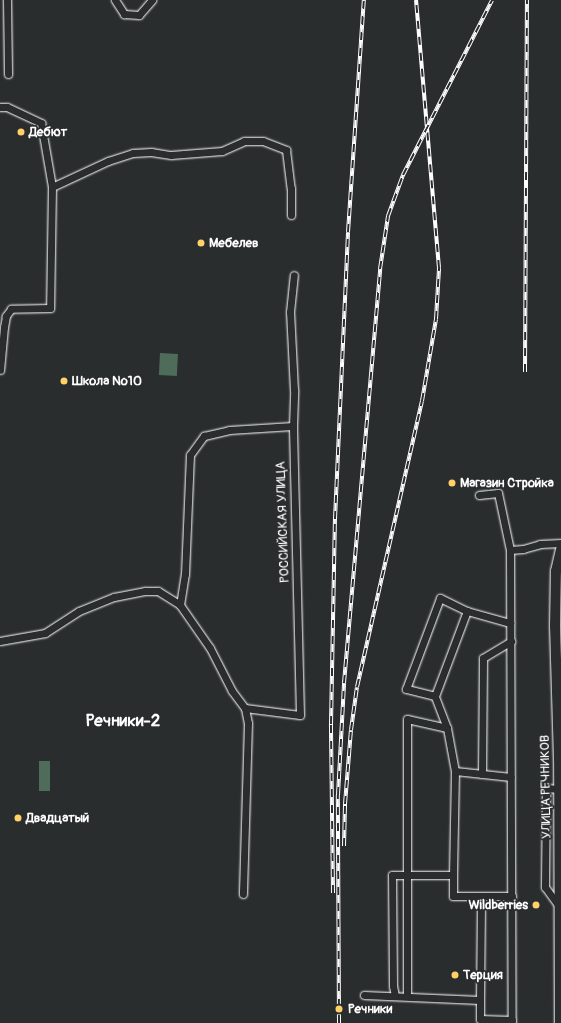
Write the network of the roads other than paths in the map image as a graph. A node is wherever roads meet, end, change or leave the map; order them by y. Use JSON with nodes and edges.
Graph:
{"nodes":[{"id":1,"x":7,"y":0,"type":"edge"},
{"id":2,"x":115,"y":0,"type":"edge"},
{"id":3,"x":152,"y":0,"type":"edge"},
{"id":4,"x":8,"y":74,"type":"dead end"},
{"id":5,"x":0,"y":107,"type":"edge"},
{"id":6,"x":52,"y":187,"type":"junction"},
{"id":7,"x":291,"y":215,"type":"dead end"},
{"id":8,"x":294,"y":275,"type":"dead end"},
{"id":9,"x":0,"y":370,"type":"edge"},
{"id":10,"x":292,"y":426,"type":"junction"},
{"id":11,"x":479,"y":495,"type":"dead end"},
{"id":12,"x":561,"y":543,"type":"edge"},
{"id":13,"x":510,"y":550,"type":"junction"},
{"id":14,"x":561,"y":550,"type":"edge"},
{"id":15,"x":180,"y":604,"type":"junction"},
{"id":16,"x":467,"y":611,"type":"junction"},
{"id":17,"x":510,"y":622,"type":"junction"},
{"id":18,"x":510,"y":640,"type":"junction"},
{"id":19,"x":0,"y":641,"type":"edge"},
{"id":20,"x":558,"y":663,"type":"edge"},
{"id":21,"x":435,"y":696,"type":"junction"},
{"id":22,"x":559,"y":699,"type":"edge"},
{"id":23,"x":245,"y":708,"type":"junction"},
{"id":24,"x":447,"y":728,"type":"junction"},
{"id":25,"x":560,"y":760,"type":"edge"},
{"id":26,"x":455,"y":771,"type":"junction"},
{"id":27,"x":482,"y":774,"type":"junction"},
{"id":28,"x":511,"y":777,"type":"junction"},
{"id":29,"x":559,"y":788,"type":"junction"},
{"id":30,"x":560,"y":817,"type":"edge"},
{"id":31,"x":407,"y":875,"type":"junction"},
{"id":32,"x":453,"y":875,"type":"junction"},
{"id":33,"x":243,"y":894,"type":"dead end"},
{"id":34,"x":481,"y":896,"type":"junction"},
{"id":35,"x":512,"y":896,"type":"junction"},
{"id":36,"x":560,"y":907,"type":"junction"},
{"id":37,"x":364,"y":995,"type":"dead end"},
{"id":38,"x":395,"y":996,"type":"junction"},
{"id":39,"x":407,"y":996,"type":"junction"},
{"id":40,"x":480,"y":1000,"type":"junction"},
{"id":41,"x":512,"y":1022,"type":"edge"},
{"id":42,"x":560,"y":1023,"type":"edge"}],
"edges":[{"from":1,"to":4,"type":"street"},
{"from":2,"to":3,"type":"street"},
{"from":5,"to":6,"type":"street"},
{"from":6,"to":7,"type":"street"},
{"from":6,"to":9,"type":"street"},
{"from":8,"to":10,"type":"street","name":"РОССИЙСКАЯ УЛИЦА"},
{"from":10,"to":15,"type":"street"},
{"from":10,"to":23,"type":"street","name":"РОССИЙСКАЯ УЛИЦА"},
{"from":11,"to":13,"type":"street"},
{"from":12,"to":13,"type":"street"},
{"from":13,"to":17,"type":"street"},
{"from":14,"to":20,"type":"street","name":"УЛИЦА РЕЧНИКОВ"},
{"from":15,"to":19,"type":"street"},
{"from":15,"to":23,"type":"street"},
{"from":16,"to":17,"type":"street"},
{"from":16,"to":21,"type":"street"},
{"from":16,"to":21,"type":"street"},
{"from":17,"to":18,"type":"street"},
{"from":18,"to":27,"type":"street"},
{"from":18,"to":28,"type":"street"},
{"from":20,"to":22,"type":"street","name":"УЛИЦА РЕЧНИКОВ"},
{"from":21,"to":24,"type":"street"},
{"from":22,"to":25,"type":"street","name":"УЛИЦА РЕЧНИКОВ"},
{"from":23,"to":33,"type":"street"},
{"from":24,"to":26,"type":"street"},
{"from":24,"to":31,"type":"street"},
{"from":25,"to":29,"type":"street","name":"УЛИЦА РЕЧНИКОВ"},
{"from":26,"to":27,"type":"street"},
{"from":26,"to":32,"type":"street"},
{"from":27,"to":28,"type":"street"},
{"from":28,"to":35,"type":"street"},
{"from":29,"to":30,"type":"street","name":"УЛИЦА РЕЧНИКОВ"},
{"from":29,"to":36,"type":"street"},
{"from":30,"to":36,"type":"street","name":"УЛИЦА РЕЧНИКОВ"},
{"from":31,"to":32,"type":"street"},
{"from":31,"to":38,"type":"street"},
{"from":31,"to":39,"type":"street"},
{"from":32,"to":34,"type":"street"},
{"from":34,"to":35,"type":"street"},
{"from":34,"to":40,"type":"street"},
{"from":35,"to":41,"type":"street"},
{"from":36,"to":42,"type":"street","name":"УЛИЦА РЕЧНИКОВ"},
{"from":37,"to":38,"type":"street"},
{"from":38,"to":39,"type":"street"},
{"from":39,"to":40,"type":"street"},
{"from":40,"to":41,"type":"street"}]}
